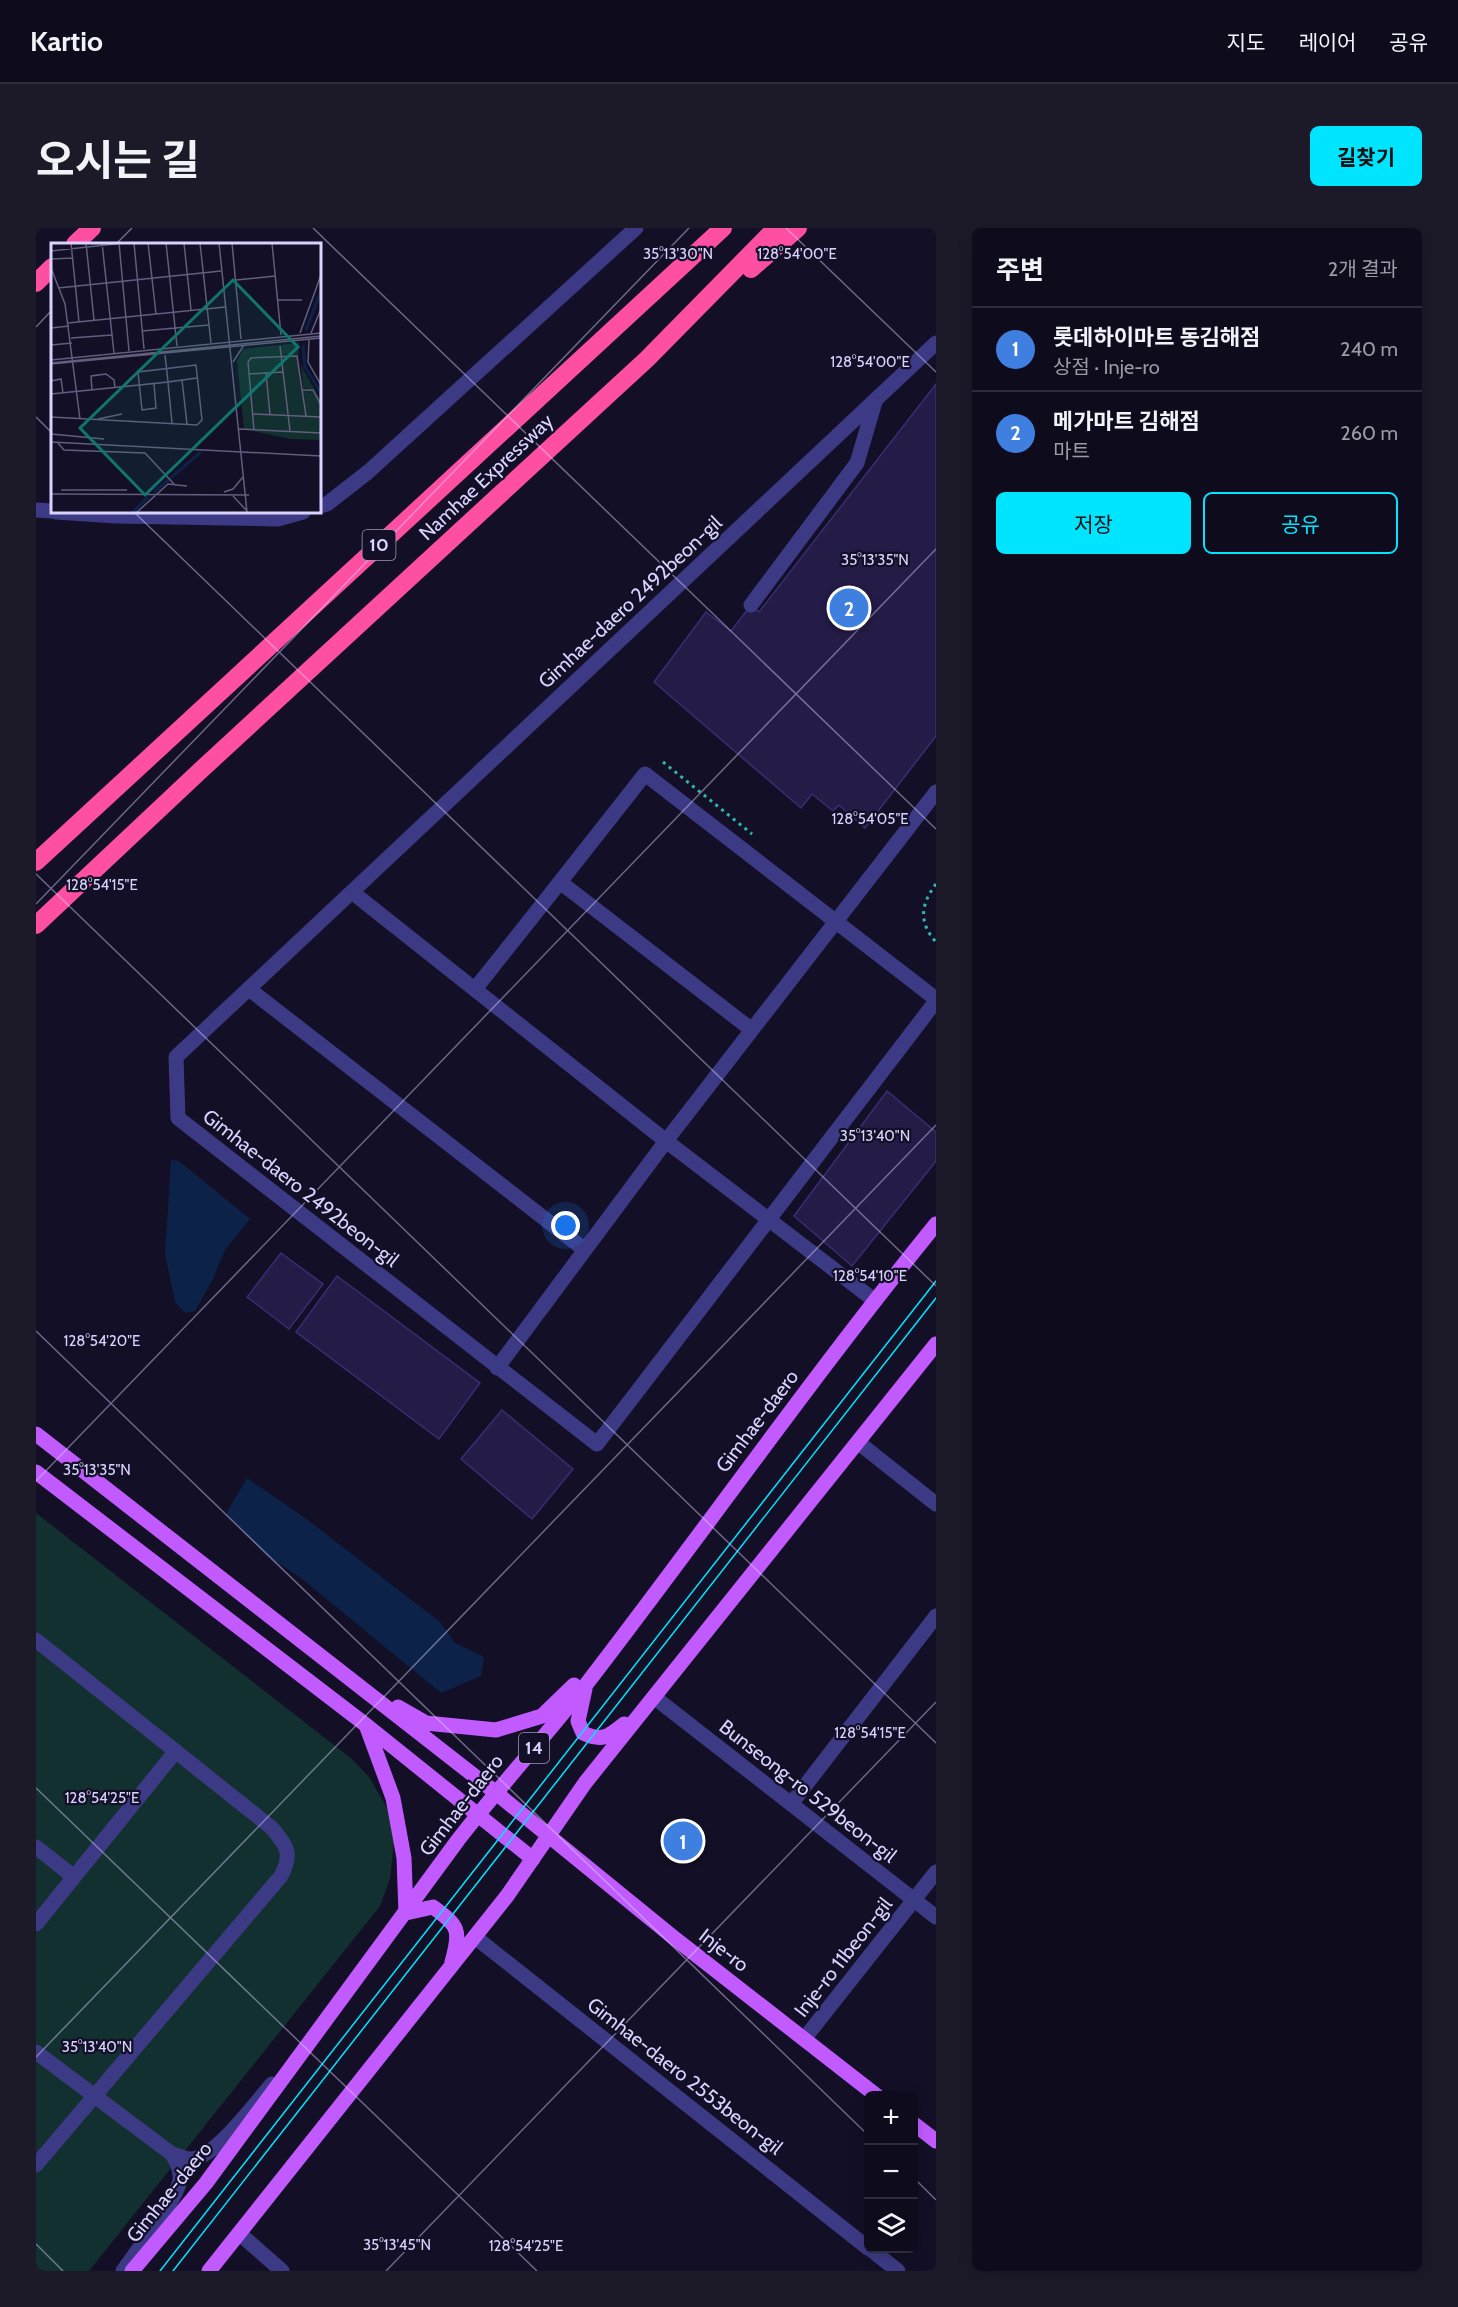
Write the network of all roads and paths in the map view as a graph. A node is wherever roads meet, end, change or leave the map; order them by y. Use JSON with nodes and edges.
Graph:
{"nodes":[{"id":1,"x":92,"y":228,"type":"edge"},
{"id":2,"x":636,"y":228,"type":"edge"},
{"id":3,"x":723,"y":228,"type":"edge"},
{"id":4,"x":776,"y":228,"type":"edge"},
{"id":5,"x":798,"y":228,"type":"edge"},
{"id":6,"x":76,"y":243,"type":"edge"},
{"id":7,"x":51,"y":268,"type":"edge"},
{"id":8,"x":36,"y":283,"type":"edge"},
{"id":9,"x":936,"y":343,"type":"edge"},
{"id":10,"x":647,"y":359,"type":"junction"},
{"id":11,"x":876,"y":399,"type":"junction"},
{"id":12,"x":321,"y":506,"type":"edge"},
{"id":13,"x":36,"y":510,"type":"edge"},
{"id":14,"x":51,"y":511,"type":"edge"},
{"id":15,"x":79,"y":513,"type":"edge"},
{"id":16,"x":299,"y":513,"type":"edge"},
{"id":17,"x":751,"y":604,"type":"dead end"},
{"id":18,"x":663,"y":762,"type":"dead end"},
{"id":19,"x":936,"y":792,"type":"edge"},
{"id":20,"x":754,"y":836,"type":"dead end"},
{"id":21,"x":36,"y":862,"type":"edge"},
{"id":22,"x":560,"y":882,"type":"junction"},
{"id":23,"x":936,"y":884,"type":"edge"},
{"id":24,"x":352,"y":892,"type":"junction"},
{"id":25,"x":836,"y":922,"type":"junction"},
{"id":26,"x":38,"y":924,"type":"edge"},
{"id":27,"x":936,"y":942,"type":"edge"},
{"id":28,"x":249,"y":988,"type":"junction"},
{"id":29,"x":475,"y":989,"type":"junction"},
{"id":30,"x":936,"y":1000,"type":"edge"},
{"id":31,"x":752,"y":1030,"type":"junction"},
{"id":32,"x":666,"y":1141,"type":"junction"},
{"id":33,"x":770,"y":1221,"type":"junction"},
{"id":34,"x":936,"y":1224,"type":"edge"},
{"id":35,"x":585,"y":1250,"type":"junction"},
{"id":36,"x":874,"y":1300,"type":"junction"},
{"id":37,"x":936,"y":1344,"type":"edge"},
{"id":38,"x":497,"y":1368,"type":"junction"},
{"id":39,"x":36,"y":1434,"type":"edge"},
{"id":40,"x":859,"y":1443,"type":"junction"},
{"id":41,"x":36,"y":1472,"type":"edge"},
{"id":42,"x":936,"y":1504,"type":"edge"},
{"id":43,"x":936,"y":1616,"type":"edge"},
{"id":44,"x":36,"y":1640,"type":"edge"},
{"id":45,"x":611,"y":1650,"type":"junction"},
{"id":46,"x":350,"y":1679,"type":"junction"},
{"id":47,"x":587,"y":1683,"type":"junction"},
{"id":48,"x":649,"y":1702,"type":"junction"},
{"id":49,"x":366,"y":1725,"type":"junction"},
{"id":50,"x":176,"y":1751,"type":"junction"},
{"id":51,"x":495,"y":1792,"type":"junction"},
{"id":52,"x":791,"y":1804,"type":"junction"},
{"id":53,"x":478,"y":1815,"type":"junction"},
{"id":54,"x":548,"y":1836,"type":"junction"},
{"id":55,"x":36,"y":1847,"type":"edge"},
{"id":56,"x":533,"y":1858,"type":"junction"},
{"id":57,"x":936,"y":1872,"type":"edge"},
{"id":58,"x":74,"y":1877,"type":"junction"},
{"id":59,"x":914,"y":1900,"type":"junction"},
{"id":60,"x":406,"y":1913,"type":"junction"},
{"id":61,"x":936,"y":1917,"type":"edge"},
{"id":62,"x":36,"y":1924,"type":"edge"},
{"id":63,"x":475,"y":1937,"type":"junction"},
{"id":64,"x":450,"y":1969,"type":"junction"},
{"id":65,"x":330,"y":2016,"type":"junction"},
{"id":66,"x":804,"y":2039,"type":"junction"},
{"id":67,"x":36,"y":2052,"type":"edge"},
{"id":68,"x":871,"y":2091,"type":"edge"},
{"id":69,"x":95,"y":2096,"type":"junction"},
{"id":70,"x":918,"y":2127,"type":"edge"},
{"id":71,"x":936,"y":2141,"type":"edge"},
{"id":72,"x":172,"y":2154,"type":"junction"},
{"id":73,"x":36,"y":2165,"type":"edge"},
{"id":74,"x":240,"y":2234,"type":"junction"},
{"id":75,"x":864,"y":2244,"type":"edge"},
{"id":76,"x":875,"y":2253,"type":"edge"},
{"id":77,"x":123,"y":2271,"type":"edge"},
{"id":78,"x":132,"y":2271,"type":"edge"},
{"id":79,"x":209,"y":2271,"type":"edge"},
{"id":80,"x":282,"y":2271,"type":"edge"},
{"id":81,"x":898,"y":2271,"type":"edge"}],
"edges":[{"from":1,"to":6,"type":"highway"},
{"from":2,"to":12,"type":"street"},
{"from":3,"to":21,"type":"highway","name":"Namhae Expressway","number":"10"},
{"from":4,"to":10,"type":"highway","name":"Namhae Expressway","number":"10"},
{"from":5,"to":10,"type":"highway"},
{"from":7,"to":8,"type":"highway"},
{"from":9,"to":11,"type":"street","name":"Gimhae-daero 2492beon-gil"},
{"from":10,"to":26,"type":"highway","name":"Namhae Expressway","number":"10"},
{"from":11,"to":17,"type":"street"},
{"from":11,"to":24,"type":"street","name":"Gimhae-daero 2492beon-gil"},
{"from":13,"to":14,"type":"street"},
{"from":15,"to":16,"type":"street"},
{"from":18,"to":20,"type":"path"},
{"from":19,"to":25,"type":"street"},
{"from":22,"to":25,"type":"street","name":"Gimhae-daero 2492beon-gil"},
{"from":22,"to":29,"type":"street","name":"Gimhae-daero 2492beon-gil"},
{"from":22,"to":31,"type":"street"},
{"from":23,"to":27,"type":"path"},
{"from":24,"to":28,"type":"street","name":"Gimhae-daero 2492beon-gil"},
{"from":24,"to":29,"type":"street"},
{"from":25,"to":30,"type":"street","name":"Gimhae-daero 2492beon-gil"},
{"from":25,"to":31,"type":"street"},
{"from":28,"to":35,"type":"street"},
{"from":28,"to":38,"type":"street","name":"Gimhae-daero 2492beon-gil"},
{"from":29,"to":32,"type":"street"},
{"from":30,"to":33,"type":"street","name":"Gimhae-daero 2492beon-gil"},
{"from":31,"to":32,"type":"street"},
{"from":32,"to":33,"type":"street"},
{"from":32,"to":35,"type":"street"},
{"from":33,"to":36,"type":"street"},
{"from":33,"to":38,"type":"street","name":"Gimhae-daero 2492beon-gil"},
{"from":34,"to":36,"type":"main road","name":"Gimhae-daero","number":"14"},
{"from":35,"to":38,"type":"street"},
{"from":36,"to":45,"type":"main road","name":"Gimhae-daero","number":"14"},
{"from":37,"to":40,"type":"main road"},
{"from":39,"to":46,"type":"main road"},
{"from":40,"to":42,"type":"street"},
{"from":40,"to":48,"type":"main road"},
{"from":41,"to":49,"type":"main road"},
{"from":43,"to":52,"type":"street"},
{"from":44,"to":50,"type":"street"},
{"from":45,"to":46,"type":"main road"},
{"from":45,"to":47,"type":"main road","name":"Gimhae-daero","number":"14"},
{"from":46,"to":51,"type":"main road","name":"Inje-ro"},
{"from":47,"to":48,"type":"main road"},
{"from":47,"to":51,"type":"main road","name":"Gimhae-daero","number":"14"},
{"from":48,"to":52,"type":"street","name":"Bunseong-ro 529beon-gil"},
{"from":48,"to":54,"type":"main road"},
{"from":49,"to":53,"type":"main road"},
{"from":49,"to":60,"type":"main road"},
{"from":50,"to":58,"type":"street"},
{"from":50,"to":69,"type":"street"},
{"from":51,"to":53,"type":"main road","name":"Gimhae-daero","number":"14"},
{"from":51,"to":54,"type":"main road","name":"Inje-ro"},
{"from":52,"to":59,"type":"street","name":"Bunseong-ro 529beon-gil"},
{"from":53,"to":56,"type":"main road"},
{"from":53,"to":60,"type":"main road","name":"Gimhae-daero","number":"14"},
{"from":54,"to":56,"type":"main road"},
{"from":54,"to":66,"type":"main road","name":"Inje-ro"},
{"from":55,"to":58,"type":"street"},
{"from":56,"to":63,"type":"main road"},
{"from":57,"to":59,"type":"street","name":"Inje-ro 11beon-gil"},
{"from":58,"to":62,"type":"street"},
{"from":59,"to":61,"type":"street","name":"Bunseong-ro 529beon-gil"},
{"from":59,"to":66,"type":"street","name":"Inje-ro 11beon-gil"},
{"from":60,"to":64,"type":"main road"},
{"from":60,"to":65,"type":"main road","name":"Gimhae-daero","number":"14"},
{"from":63,"to":64,"type":"main road"},
{"from":63,"to":75,"type":"street","name":"Gimhae-daero 2553beon-gil"},
{"from":64,"to":74,"type":"main road"},
{"from":65,"to":72,"type":"street"},
{"from":65,"to":78,"type":"main road","name":"Gimhae-daero","number":"14"},
{"from":66,"to":68,"type":"main road","name":"Inje-ro"},
{"from":67,"to":69,"type":"street"},
{"from":69,"to":72,"type":"street"},
{"from":69,"to":73,"type":"street"},
{"from":70,"to":71,"type":"main road"},
{"from":72,"to":77,"type":"street"},
{"from":74,"to":79,"type":"main road"},
{"from":74,"to":80,"type":"street"},
{"from":76,"to":81,"type":"street","name":"Gimhae-daero 2553beon-gil"}]}
